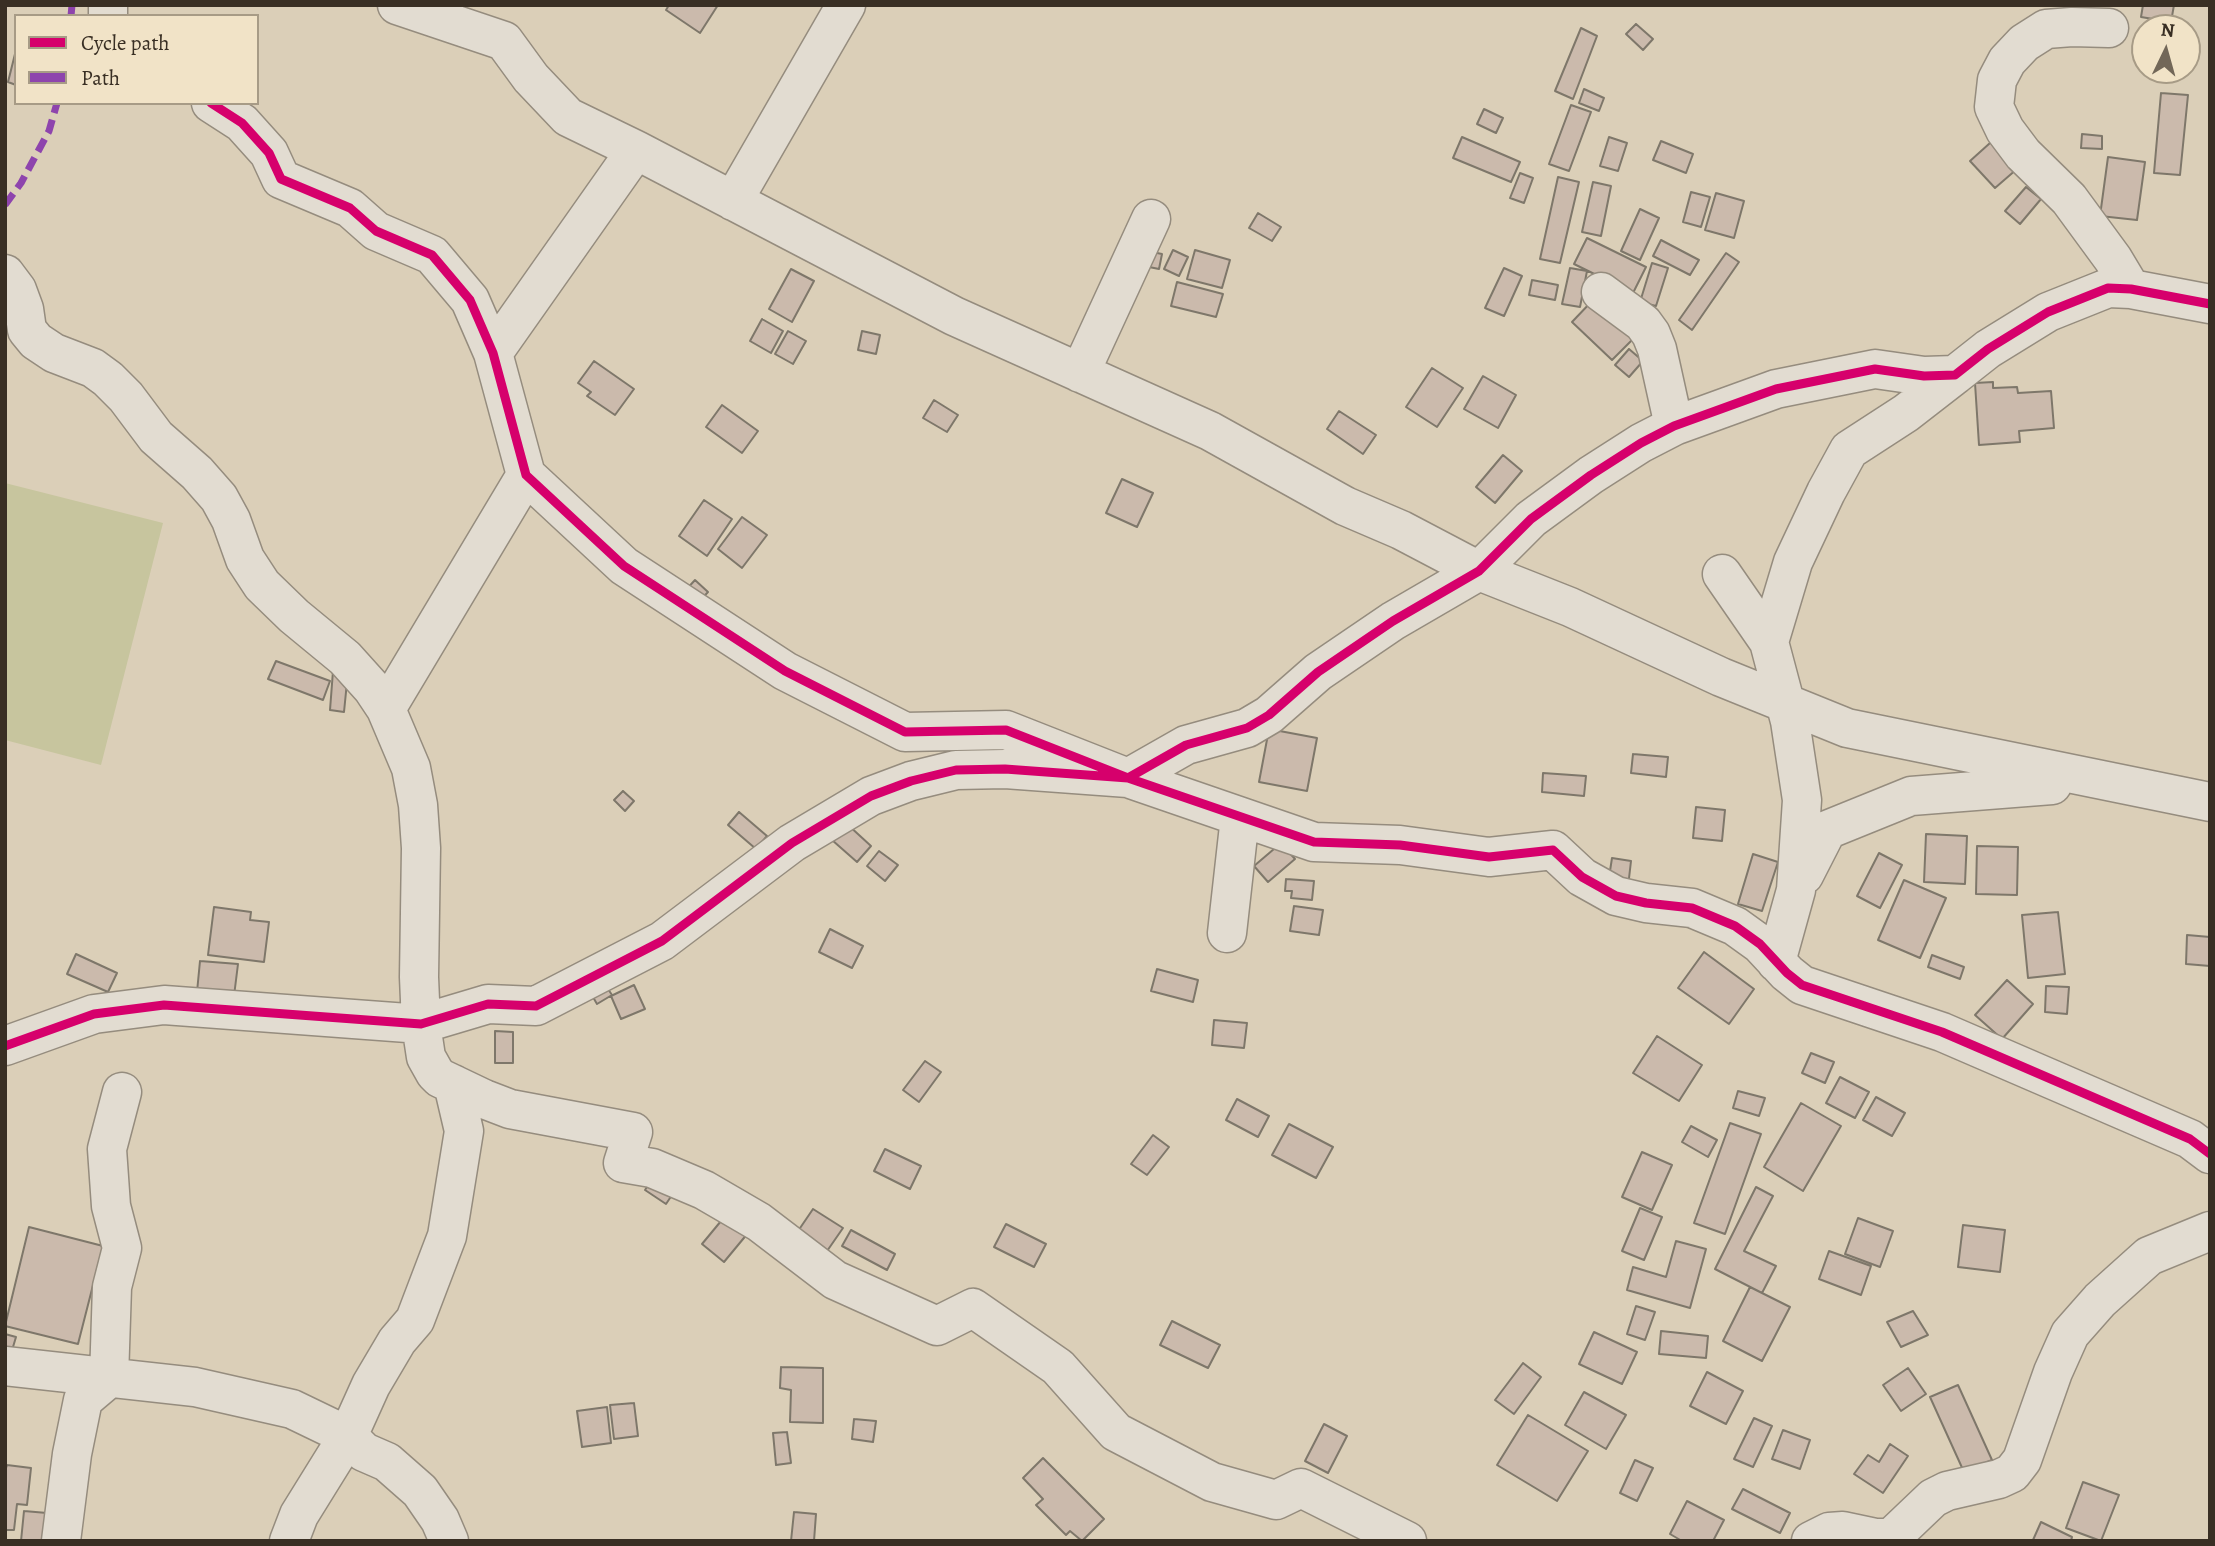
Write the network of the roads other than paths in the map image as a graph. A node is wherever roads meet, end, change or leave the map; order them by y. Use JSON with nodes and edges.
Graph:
{"nodes":[{"id":1,"x":397,"y":5,"type":"edge"},
{"id":2,"x":846,"y":5,"type":"edge"},
{"id":3,"x":2109,"y":28,"type":"dead end"},
{"id":4,"x":214,"y":105,"type":"edge"},
{"id":5,"x":636,"y":150,"type":"junction"},
{"id":6,"x":733,"y":201,"type":"junction"},
{"id":7,"x":1151,"y":219,"type":"dead end"},
{"id":8,"x":5,"y":274,"type":"edge"},
{"id":9,"x":2131,"y":289,"type":"junction"},
{"id":10,"x":1601,"y":292,"type":"dead end"},
{"id":11,"x":2210,"y":304,"type":"edge"},
{"id":12,"x":493,"y":353,"type":"junction"},
{"id":13,"x":1080,"y":373,"type":"junction"},
{"id":14,"x":1955,"y":375,"type":"junction"},
{"id":15,"x":1674,"y":426,"type":"junction"},
{"id":16,"x":526,"y":475,"type":"junction"},
{"id":17,"x":1479,"y":572,"type":"junction"},
{"id":18,"x":1721,"y":574,"type":"dead end"},
{"id":19,"x":1769,"y":642,"type":"junction"},
{"id":20,"x":1785,"y":703,"type":"junction"},
{"id":21,"x":386,"y":709,"type":"junction"},
{"id":22,"x":1128,"y":778,"type":"junction"},
{"id":23,"x":2106,"y":783,"type":"junction"},
{"id":24,"x":2210,"y":802,"type":"edge"},
{"id":25,"x":1240,"y":817,"type":"junction"},
{"id":26,"x":1796,"y":890,"type":"junction"},
{"id":27,"x":1227,"y":933,"type":"dead end"},
{"id":28,"x":1776,"y":962,"type":"junction"},
{"id":29,"x":421,"y":1024,"type":"junction"},
{"id":30,"x":5,"y":1046,"type":"edge"},
{"id":31,"x":453,"y":1084,"type":"junction"},
{"id":32,"x":122,"y":1092,"type":"dead end"},
{"id":33,"x":2210,"y":1154,"type":"edge"},
{"id":34,"x":2210,"y":1231,"type":"edge"},
{"id":35,"x":5,"y":1366,"type":"edge"},
{"id":36,"x":109,"y":1378,"type":"junction"},
{"id":37,"x":348,"y":1437,"type":"junction"},
{"id":38,"x":61,"y":1541,"type":"edge"},
{"id":39,"x":289,"y":1541,"type":"edge"},
{"id":40,"x":449,"y":1541,"type":"edge"},
{"id":41,"x":1407,"y":1541,"type":"edge"},
{"id":42,"x":1811,"y":1541,"type":"edge"}],
"edges":[{"from":1,"to":5,"type":"street"},
{"from":2,"to":6,"type":"street"},
{"from":3,"to":9,"type":"street"},
{"from":4,"to":12,"type":"street"},
{"from":5,"to":6,"type":"street"},
{"from":5,"to":12,"type":"street"},
{"from":6,"to":13,"type":"street"},
{"from":7,"to":13,"type":"street"},
{"from":8,"to":21,"type":"street"},
{"from":9,"to":11,"type":"street"},
{"from":9,"to":14,"type":"street"},
{"from":10,"to":15,"type":"street"},
{"from":12,"to":16,"type":"street"},
{"from":13,"to":17,"type":"street"},
{"from":14,"to":15,"type":"street"},
{"from":14,"to":19,"type":"street"},
{"from":15,"to":17,"type":"street"},
{"from":16,"to":21,"type":"street"},
{"from":16,"to":22,"type":"street"},
{"from":17,"to":20,"type":"street"},
{"from":17,"to":22,"type":"street"},
{"from":18,"to":19,"type":"street"},
{"from":19,"to":20,"type":"street"},
{"from":20,"to":23,"type":"street"},
{"from":20,"to":26,"type":"street"},
{"from":21,"to":29,"type":"street"},
{"from":22,"to":25,"type":"street"},
{"from":22,"to":29,"type":"street"},
{"from":23,"to":24,"type":"street"},
{"from":23,"to":26,"type":"street"},
{"from":25,"to":27,"type":"street"},
{"from":25,"to":28,"type":"street"},
{"from":26,"to":28,"type":"street"},
{"from":28,"to":33,"type":"street"},
{"from":29,"to":30,"type":"street"},
{"from":29,"to":31,"type":"street"},
{"from":31,"to":37,"type":"street"},
{"from":31,"to":41,"type":"street"},
{"from":32,"to":36,"type":"street"},
{"from":34,"to":42,"type":"street"},
{"from":35,"to":36,"type":"street"},
{"from":36,"to":37,"type":"street"},
{"from":36,"to":38,"type":"street"},
{"from":37,"to":39,"type":"street"},
{"from":37,"to":40,"type":"street"}]}
